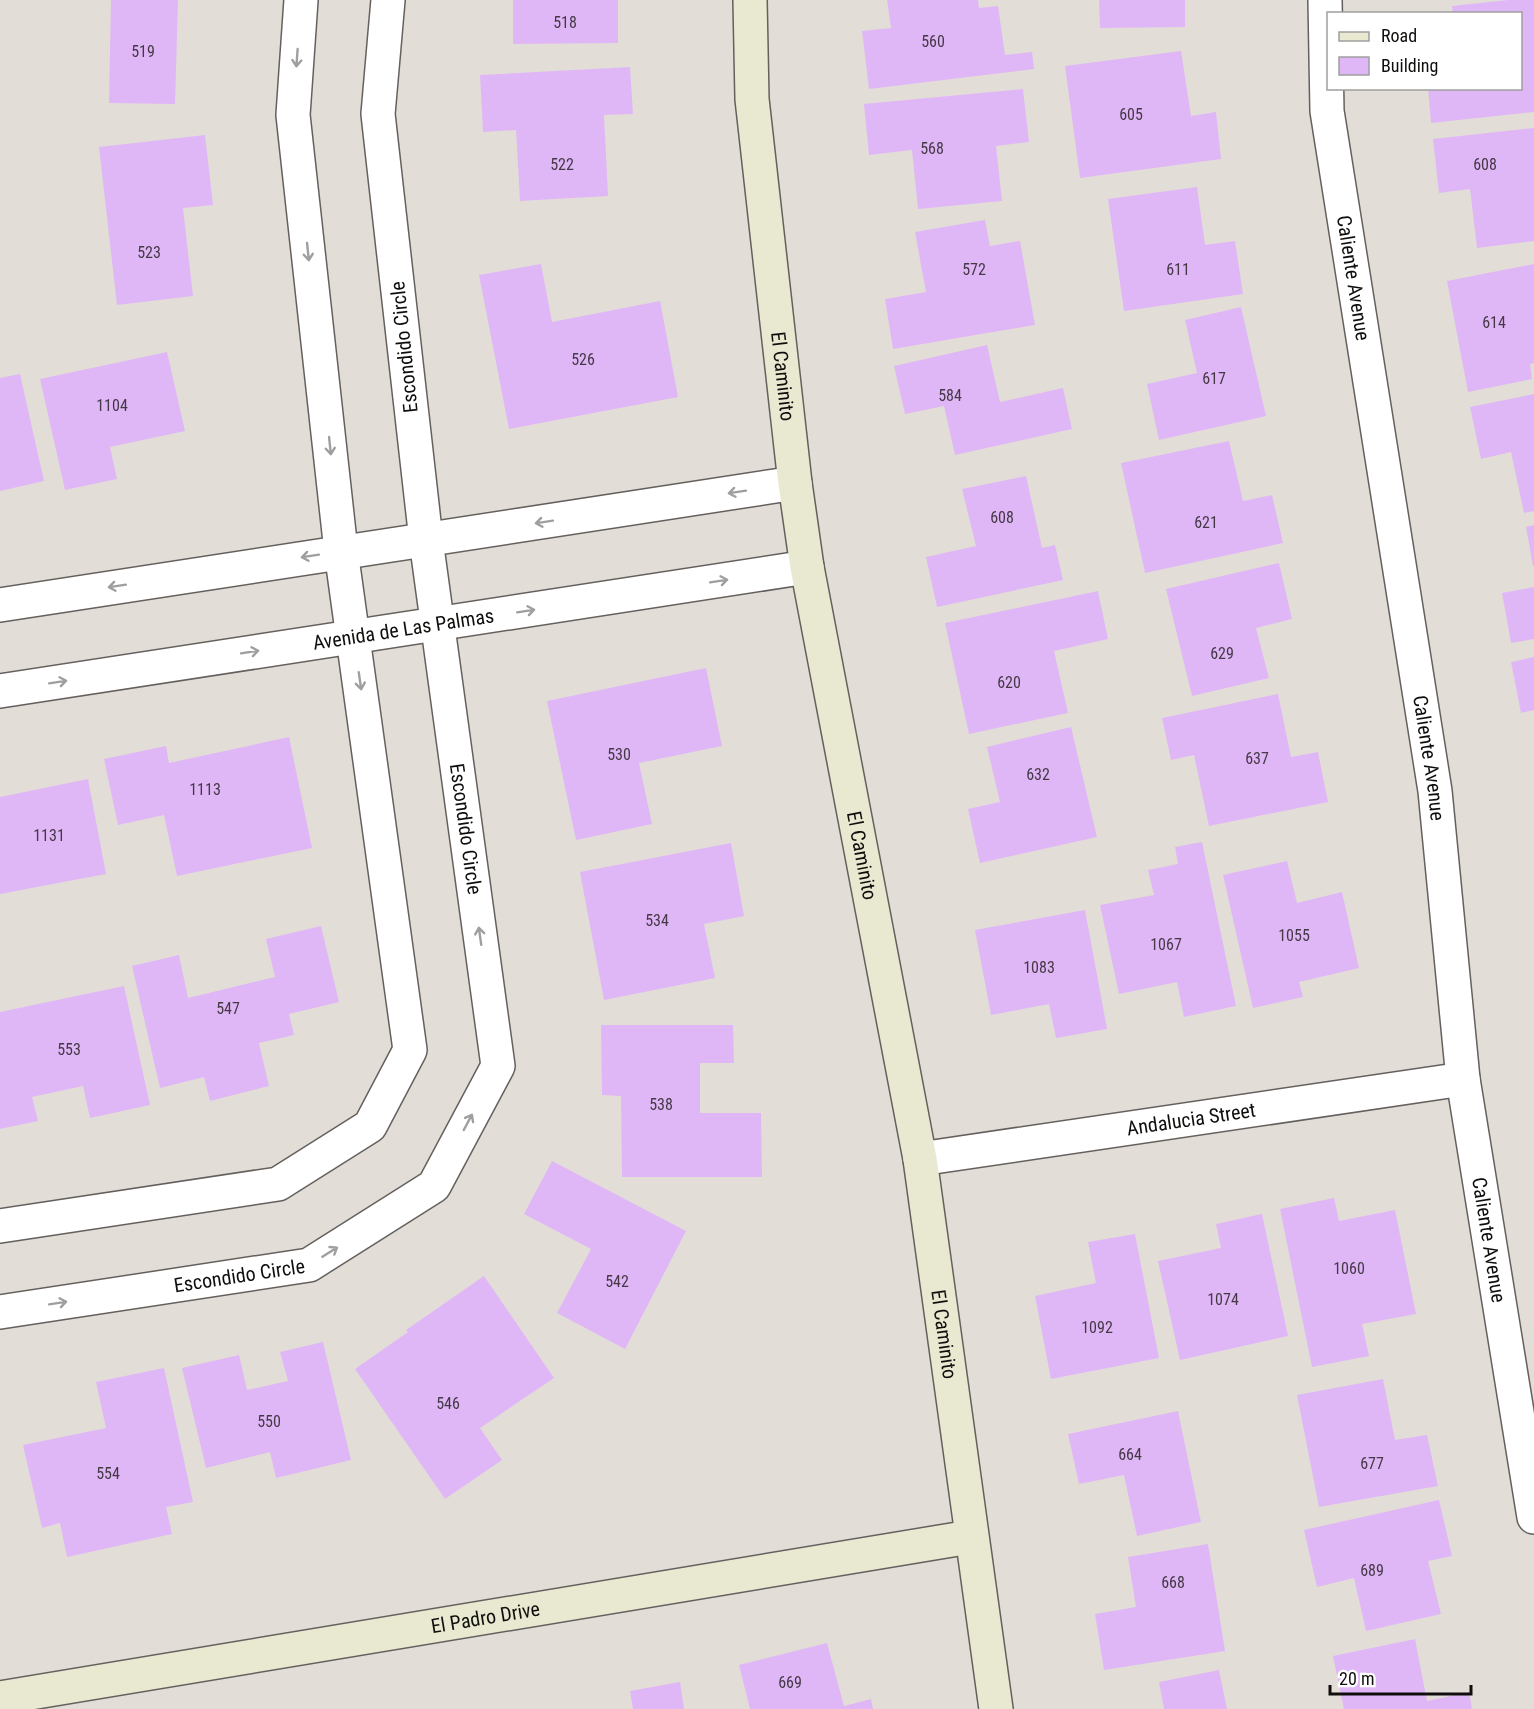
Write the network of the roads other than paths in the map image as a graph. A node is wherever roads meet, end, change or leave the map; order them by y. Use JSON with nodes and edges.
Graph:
{"nodes":[{"id":1,"x":301,"y":0,"type":"edge"},
{"id":2,"x":388,"y":0,"type":"edge"},
{"id":3,"x":750,"y":0,"type":"edge"},
{"id":4,"x":1325,"y":0,"type":"edge"},
{"id":5,"x":795,"y":483,"type":"junction"},
{"id":6,"x":426,"y":540,"type":"junction"},
{"id":7,"x":341,"y":551,"type":"junction"},
{"id":8,"x":807,"y":567,"type":"junction"},
{"id":9,"x":0,"y":605,"type":"edge"},
{"id":10,"x":438,"y":624,"type":"junction"},
{"id":11,"x":354,"y":636,"type":"junction"},
{"id":12,"x":0,"y":692,"type":"edge"},
{"id":13,"x":1463,"y":1079,"type":"junction"},
{"id":14,"x":920,"y":1159,"type":"junction"},
{"id":15,"x":0,"y":1226,"type":"edge"},
{"id":16,"x":0,"y":1312,"type":"edge"},
{"id":17,"x":1534,"y":1517,"type":"edge"},
{"id":18,"x":970,"y":1537,"type":"junction"},
{"id":19,"x":0,"y":1698,"type":"edge"},
{"id":20,"x":996,"y":1709,"type":"edge"}],
"edges":[{"from":1,"to":7,"type":"street","one_way":true},
{"from":2,"to":6,"type":"street","name":"Escondido Circle"},
{"from":3,"to":5,"type":"street","name":"El Caminito"},
{"from":4,"to":13,"type":"street","name":"Caliente Avenue"},
{"from":5,"to":6,"type":"street","one_way":true},
{"from":5,"to":8,"type":"street","name":"El Caminito"},
{"from":6,"to":7,"type":"street"},
{"from":6,"to":10,"type":"street","name":"Escondido Circle"},
{"from":7,"to":9,"type":"street","one_way":true},
{"from":7,"to":11,"type":"street"},
{"from":10,"to":8,"type":"street","name":"Avenida de Las Palmas","one_way":true},
{"from":8,"to":14,"type":"street","name":"El Caminito"},
{"from":10,"to":11,"type":"street","name":"Avenida de Las Palmas"},
{"from":16,"to":10,"type":"street","name":"Escondido Circle","one_way":true},
{"from":12,"to":11,"type":"street","name":"Avenida de Las Palmas","one_way":true},
{"from":11,"to":15,"type":"street","one_way":true},
{"from":13,"to":14,"type":"street","name":"Andalucia Street"},
{"from":13,"to":17,"type":"street","name":"Caliente Avenue"},
{"from":14,"to":18,"type":"street","name":"El Caminito"},
{"from":18,"to":19,"type":"street","name":"El Padro Drive"},
{"from":18,"to":20,"type":"street","name":"El Caminito"}]}
